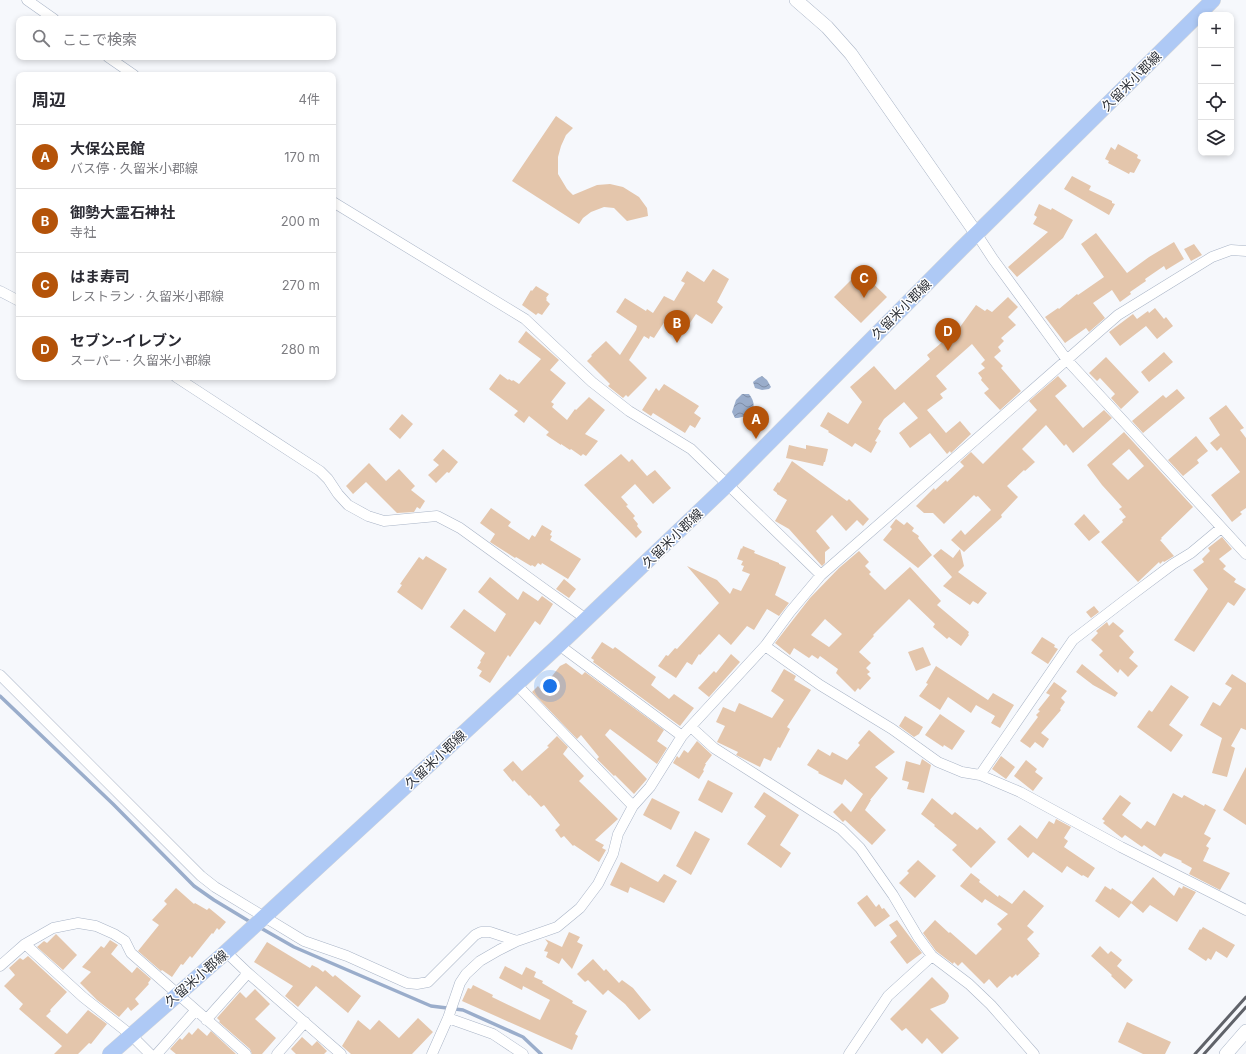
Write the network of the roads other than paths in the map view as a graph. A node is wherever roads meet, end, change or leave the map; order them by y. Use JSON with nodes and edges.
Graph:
{"nodes":[{"id":1,"x":27,"y":0,"type":"edge"},
{"id":2,"x":796,"y":0,"type":"edge"},
{"id":3,"x":1213,"y":0,"type":"edge"},
{"id":4,"x":50,"y":16,"type":"edge"},
{"id":5,"x":112,"y":60,"type":"edge"},
{"id":6,"x":130,"y":72,"type":"edge"},
{"id":7,"x":336,"y":204,"type":"edge"},
{"id":8,"x":976,"y":233,"type":"junction"},
{"id":9,"x":1246,"y":251,"type":"edge"},
{"id":10,"x":0,"y":291,"type":"edge"},
{"id":11,"x":16,"y":300,"type":"edge"},
{"id":12,"x":1067,"y":360,"type":"junction"},
{"id":13,"x":181,"y":380,"type":"edge"},
{"id":14,"x":728,"y":484,"type":"junction"},
{"id":15,"x":1221,"y":528,"type":"junction"},
{"id":16,"x":1246,"y":554,"type":"edge"},
{"id":17,"x":821,"y":575,"type":"junction"},
{"id":18,"x":586,"y":619,"type":"junction"},
{"id":19,"x":559,"y":645,"type":"junction"},
{"id":20,"x":765,"y":646,"type":"junction"},
{"id":21,"x":0,"y":675,"type":"edge"},
{"id":22,"x":517,"y":685,"type":"junction"},
{"id":23,"x":691,"y":727,"type":"junction"},
{"id":24,"x":682,"y":736,"type":"junction"},
{"id":25,"x":980,"y":775,"type":"junction"},
{"id":26,"x":633,"y":806,"type":"junction"},
{"id":27,"x":1246,"y":910,"type":"edge"},
{"id":28,"x":263,"y":918,"type":"junction"},
{"id":29,"x":517,"y":940,"type":"junction"},
{"id":30,"x":25,"y":944,"type":"junction"},
{"id":31,"x":226,"y":952,"type":"junction"},
{"id":32,"x":932,"y":956,"type":"junction"},
{"id":33,"x":0,"y":966,"type":"edge"},
{"id":34,"x":248,"y":972,"type":"junction"},
{"id":35,"x":177,"y":995,"type":"junction"},
{"id":36,"x":195,"y":1010,"type":"junction"},
{"id":37,"x":450,"y":1012,"type":"junction"},
{"id":38,"x":206,"y":1020,"type":"junction"},
{"id":39,"x":305,"y":1022,"type":"junction"},
{"id":40,"x":1246,"y":1031,"type":"edge"},
{"id":41,"x":131,"y":1035,"type":"junction"},
{"id":42,"x":110,"y":1054,"type":"edge"},
{"id":43,"x":150,"y":1054,"type":"edge"},
{"id":44,"x":157,"y":1054,"type":"edge"},
{"id":45,"x":246,"y":1054,"type":"edge"},
{"id":46,"x":277,"y":1054,"type":"edge"},
{"id":47,"x":341,"y":1054,"type":"edge"},
{"id":48,"x":432,"y":1054,"type":"edge"},
{"id":49,"x":523,"y":1054,"type":"edge"},
{"id":50,"x":849,"y":1054,"type":"edge"},
{"id":51,"x":1034,"y":1054,"type":"edge"},
{"id":52,"x":1226,"y":1054,"type":"edge"}],
"edges":[{"from":1,"to":4,"type":"street"},
{"from":2,"to":8,"type":"street"},
{"from":3,"to":8,"type":"main road","name":"久留米小郡線"},
{"from":5,"to":6,"type":"street"},
{"from":7,"to":14,"type":"street"},
{"from":8,"to":12,"type":"street"},
{"from":8,"to":14,"type":"main road","name":"久留米小郡線"},
{"from":9,"to":12,"type":"street"},
{"from":10,"to":11,"type":"street"},
{"from":12,"to":15,"type":"street"},
{"from":12,"to":17,"type":"street"},
{"from":13,"to":18,"type":"street"},
{"from":14,"to":17,"type":"street"},
{"from":14,"to":18,"type":"main road","name":"久留米小郡線"},
{"from":15,"to":16,"type":"street"},
{"from":15,"to":25,"type":"street"},
{"from":17,"to":20,"type":"street"},
{"from":18,"to":19,"type":"main road","name":"久留米小郡線"},
{"from":19,"to":22,"type":"main road","name":"久留米小郡線"},
{"from":19,"to":24,"type":"street"},
{"from":20,"to":23,"type":"street"},
{"from":20,"to":25,"type":"street"},
{"from":21,"to":28,"type":"street"},
{"from":22,"to":26,"type":"street"},
{"from":22,"to":28,"type":"main road","name":"久留米小郡線"},
{"from":23,"to":24,"type":"street"},
{"from":23,"to":32,"type":"street"},
{"from":24,"to":26,"type":"street"},
{"from":25,"to":27,"type":"street"},
{"from":26,"to":29,"type":"street"},
{"from":28,"to":29,"type":"street"},
{"from":28,"to":31,"type":"main road","name":"久留米小郡線"},
{"from":29,"to":37,"type":"street"},
{"from":30,"to":33,"type":"street"},
{"from":30,"to":35,"type":"street"},
{"from":30,"to":41,"type":"street"},
{"from":31,"to":34,"type":"street"},
{"from":31,"to":35,"type":"main road","name":"久留米小郡線"},
{"from":32,"to":50,"type":"street"},
{"from":32,"to":51,"type":"street"},
{"from":34,"to":38,"type":"street"},
{"from":34,"to":39,"type":"street"},
{"from":35,"to":36,"type":"street"},
{"from":35,"to":41,"type":"main road","name":"久留米小郡線"},
{"from":36,"to":38,"type":"street"},
{"from":36,"to":44,"type":"street"},
{"from":37,"to":48,"type":"street"},
{"from":37,"to":49,"type":"street"},
{"from":38,"to":45,"type":"street"},
{"from":39,"to":46,"type":"street"},
{"from":39,"to":47,"type":"street"},
{"from":40,"to":52,"type":"street"},
{"from":41,"to":42,"type":"main road","name":"久留米小郡線"},
{"from":41,"to":43,"type":"street"}]}
